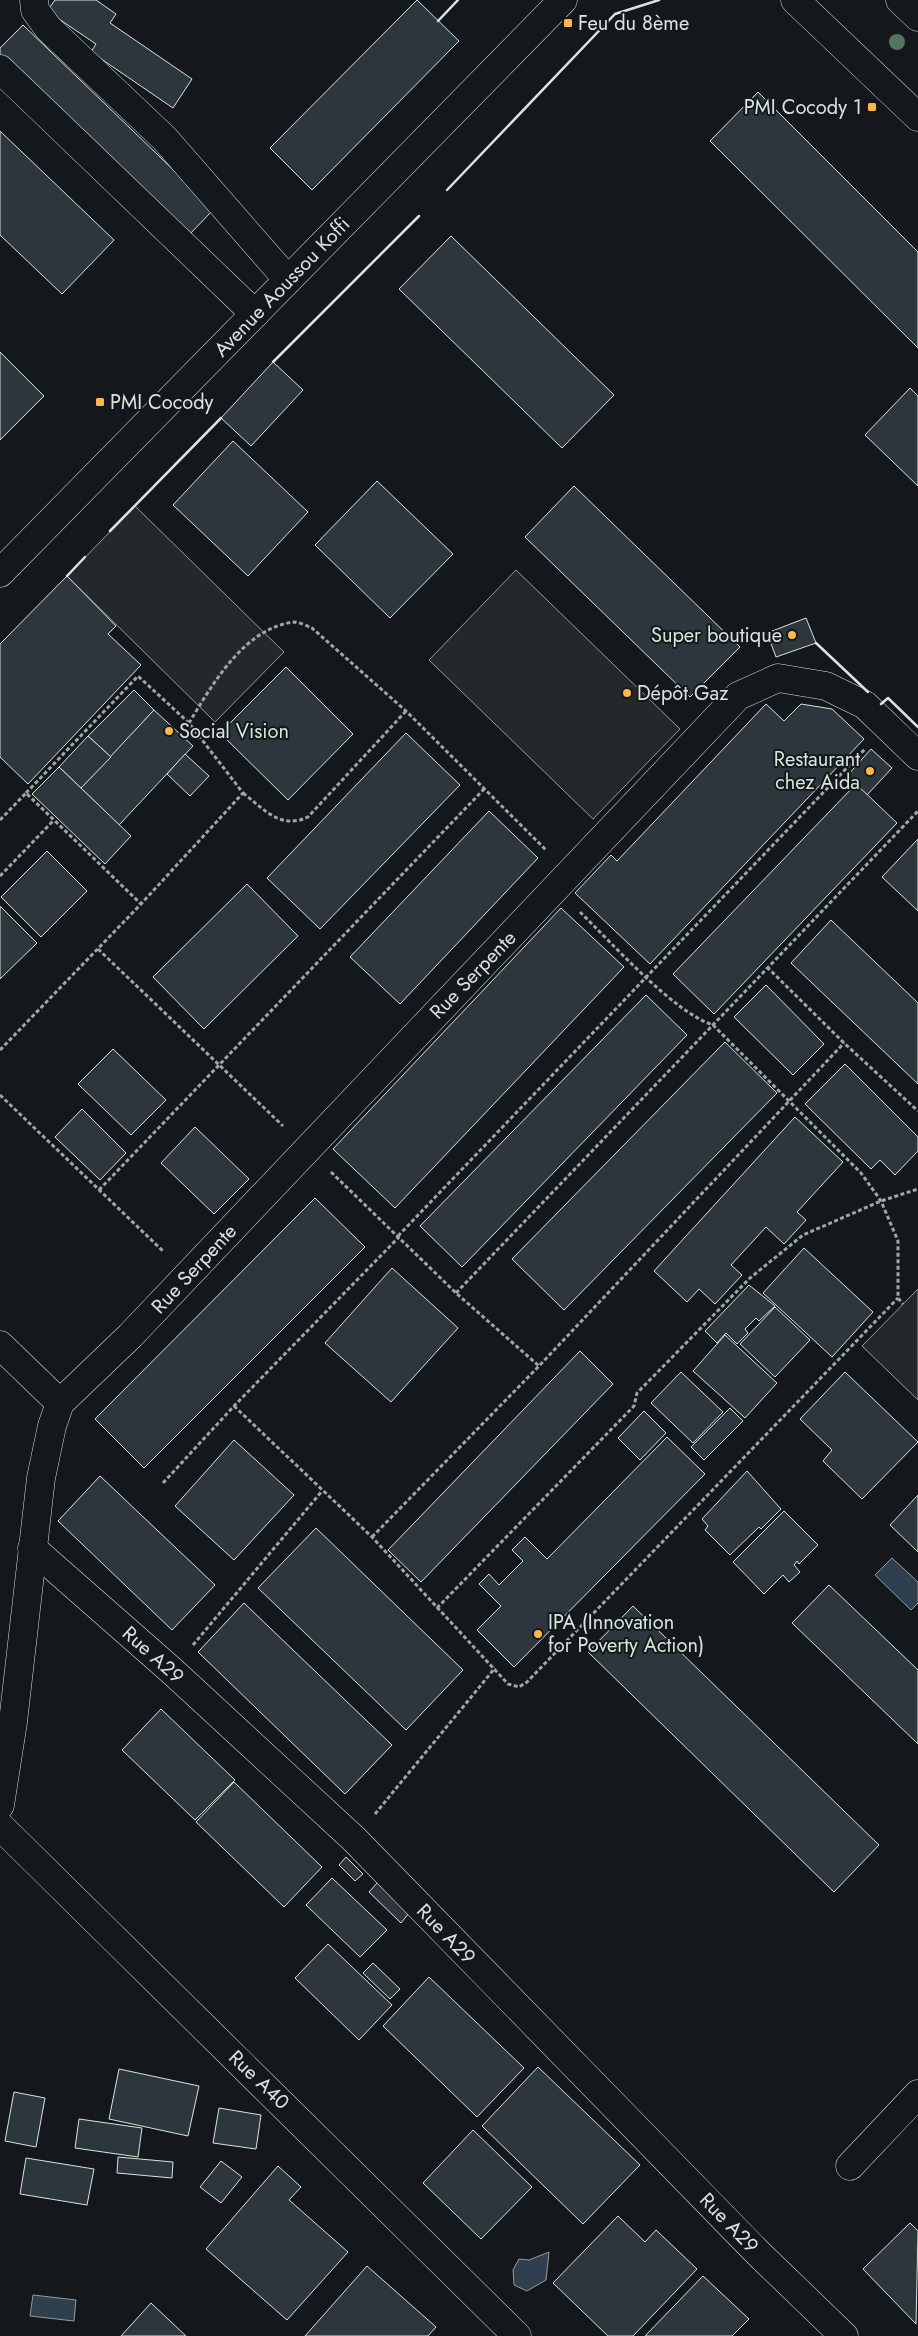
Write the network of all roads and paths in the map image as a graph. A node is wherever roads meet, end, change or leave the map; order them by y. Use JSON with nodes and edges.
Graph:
{"nodes":[{"id":1,"x":34,"y":0,"type":"edge"},
{"id":2,"x":563,"y":0,"type":"edge"},
{"id":3,"x":794,"y":0,"type":"edge"},
{"id":4,"x":900,"y":0,"type":"edge"},
{"id":5,"x":918,"y":17,"type":"edge"},
{"id":6,"x":0,"y":69,"type":"edge"},
{"id":7,"x":918,"y":117,"type":"edge"},
{"id":8,"x":288,"y":280,"type":"junction"},
{"id":9,"x":255,"y":314,"type":"junction"},
{"id":10,"x":0,"y":572,"type":"edge"},
{"id":11,"x":406,"y":711,"type":"junction"},
{"id":12,"x":189,"y":722,"type":"junction"},
{"id":13,"x":887,"y":726,"type":"junction"},
{"id":14,"x":918,"y":756,"type":"edge"},
{"id":15,"x":486,"y":788,"type":"junction"},
{"id":16,"x":26,"y":793,"type":"junction"},
{"id":17,"x":243,"y":793,"type":"junction"},
{"id":18,"x":918,"y":811,"type":"edge"},
{"id":19,"x":0,"y":820,"type":"edge"},
{"id":20,"x":54,"y":820,"type":"junction"},
{"id":21,"x":569,"y":873,"type":"junction"},
{"id":22,"x":0,"y":876,"type":"edge"},
{"id":23,"x":141,"y":904,"type":"junction"},
{"id":24,"x":767,"y":967,"type":"junction"},
{"id":25,"x":647,"y":977,"type":"junction"},
{"id":26,"x":713,"y":1026,"type":"junction"},
{"id":27,"x":844,"y":1043,"type":"junction"},
{"id":28,"x":0,"y":1050,"type":"edge"},
{"id":29,"x":0,"y":1095,"type":"edge"},
{"id":30,"x":790,"y":1102,"type":"junction"},
{"id":31,"x":918,"y":1111,"type":"edge"},
{"id":32,"x":918,"y":1189,"type":"edge"},
{"id":33,"x":99,"y":1190,"type":"junction"},
{"id":34,"x":881,"y":1201,"type":"junction"},
{"id":35,"x":188,"y":1275,"type":"junction"},
{"id":36,"x":456,"y":1294,"type":"dead end"},
{"id":37,"x":898,"y":1298,"type":"junction"},
{"id":38,"x":903,"y":1304,"type":"dead end"},
{"id":39,"x":0,"y":1345,"type":"edge"},
{"id":40,"x":60,"y":1403,"type":"junction"},
{"id":41,"x":234,"y":1406,"type":"junction"},
{"id":42,"x":163,"y":1483,"type":"dead end"},
{"id":43,"x":322,"y":1491,"type":"junction"},
{"id":44,"x":372,"y":1537,"type":"junction"},
{"id":45,"x":32,"y":1548,"type":"junction"},
{"id":46,"x":437,"y":1608,"type":"junction"},
{"id":47,"x":496,"y":1668,"type":"junction"},
{"id":48,"x":172,"y":1671,"type":"junction"},
{"id":49,"x":0,"y":1805,"type":"edge"},
{"id":50,"x":0,"y":1826,"type":"edge"},
{"id":51,"x":354,"y":1839,"type":"junction"},
{"id":52,"x":918,"y":2094,"type":"edge"},
{"id":53,"x":850,"y":2166,"type":"dead end"},
{"id":54,"x":517,"y":2336,"type":"edge"},
{"id":55,"x":844,"y":2336,"type":"edge"}],
"edges":[{"from":1,"to":8,"type":"street"},
{"from":2,"to":8,"type":"street","name":"Avenue Aoussou Koffi"},
{"from":3,"to":7,"type":"street"},
{"from":4,"to":5,"type":"street"},
{"from":6,"to":9,"type":"street"},
{"from":8,"to":9,"type":"street","name":"Avenue Aoussou Koffi"},
{"from":9,"to":10,"type":"street","name":"Avenue Aoussou Koffi"},
{"from":11,"to":12,"type":"path"},
{"from":11,"to":15,"type":"path"},
{"from":11,"to":17,"type":"path"},
{"from":12,"to":16,"type":"path"},
{"from":12,"to":17,"type":"path"},
{"from":13,"to":14,"type":"street","name":"Rue Serpente"},
{"from":13,"to":21,"type":"street","name":"Rue Serpente"},
{"from":13,"to":25,"type":"path"},
{"from":15,"to":21,"type":"path"},
{"from":15,"to":33,"type":"path"},
{"from":16,"to":19,"type":"path"},
{"from":16,"to":20,"type":"path"},
{"from":17,"to":23,"type":"path"},
{"from":18,"to":24,"type":"path"},
{"from":20,"to":22,"type":"path"},
{"from":20,"to":23,"type":"path"},
{"from":21,"to":25,"type":"path"},
{"from":21,"to":35,"type":"street","name":"Rue Serpente"},
{"from":23,"to":28,"type":"path"},
{"from":24,"to":26,"type":"path"},
{"from":24,"to":27,"type":"path"},
{"from":25,"to":26,"type":"path"},
{"from":25,"to":41,"type":"path"},
{"from":26,"to":30,"type":"path"},
{"from":26,"to":36,"type":"path"},
{"from":27,"to":30,"type":"path"},
{"from":27,"to":31,"type":"path"},
{"from":29,"to":33,"type":"path"},
{"from":30,"to":34,"type":"path"},
{"from":30,"to":44,"type":"path"},
{"from":32,"to":34,"type":"path"},
{"from":33,"to":35,"type":"path"},
{"from":34,"to":37,"type":"path"},
{"from":34,"to":46,"type":"path"},
{"from":35,"to":40,"type":"street","name":"Rue Serpente"},
{"from":37,"to":38,"type":"path"},
{"from":37,"to":47,"type":"path"},
{"from":39,"to":40,"type":"street"},
{"from":40,"to":45,"type":"street"},
{"from":41,"to":42,"type":"path"},
{"from":41,"to":43,"type":"path"},
{"from":43,"to":44,"type":"path"},
{"from":43,"to":48,"type":"path"},
{"from":44,"to":46,"type":"path"},
{"from":45,"to":48,"type":"street","name":"Rue A29"},
{"from":45,"to":49,"type":"street"},
{"from":46,"to":47,"type":"path"},
{"from":47,"to":51,"type":"path"},
{"from":48,"to":51,"type":"street","name":"Rue A29"},
{"from":50,"to":54,"type":"street","name":"Rue A40"},
{"from":51,"to":55,"type":"street","name":"Rue A29"},
{"from":52,"to":53,"type":"street"}]}
